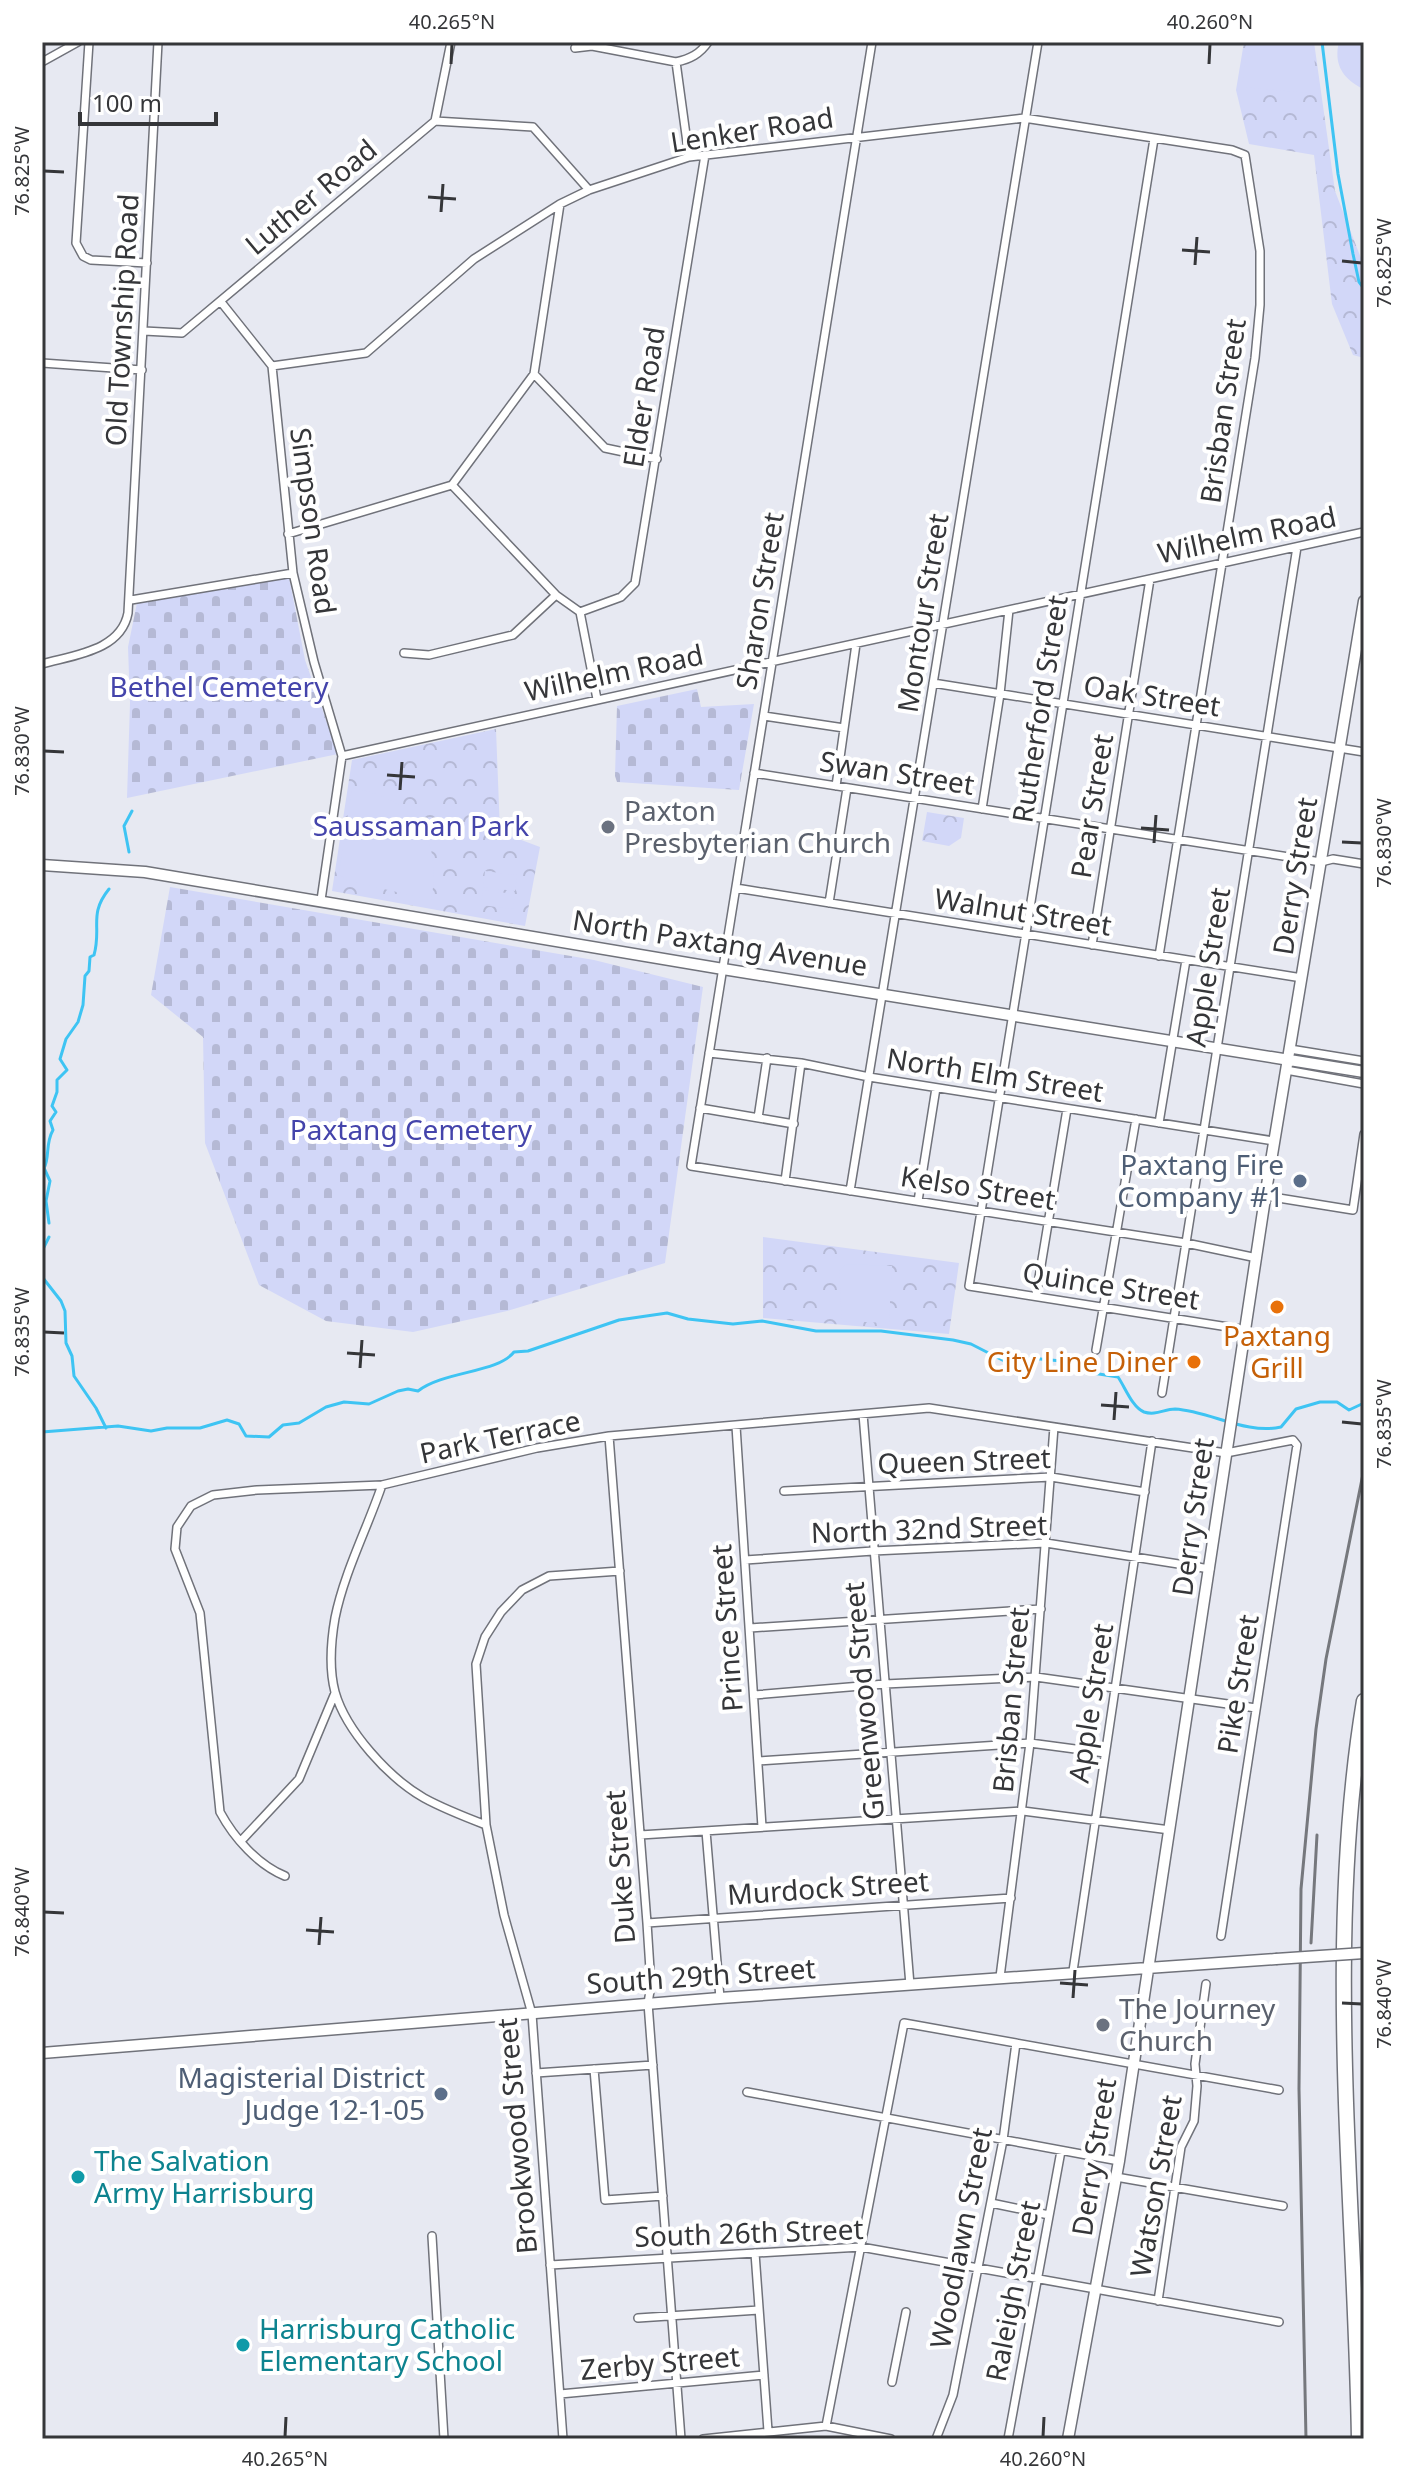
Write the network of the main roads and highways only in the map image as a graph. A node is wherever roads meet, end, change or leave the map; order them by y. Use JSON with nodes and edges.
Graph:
{"nodes":[{"id":1,"x":1364,"y":601,"type":"edge"},
{"id":2,"x":1362,"y":620,"type":"edge"},
{"id":3,"x":42,"y":865,"type":"edge"},
{"id":4,"x":1288,"y":1060,"type":"junction"},
{"id":5,"x":1364,"y":1072,"type":"edge"},
{"id":6,"x":1364,"y":1701,"type":"edge"},
{"id":7,"x":1364,"y":1953,"type":"edge"},
{"id":8,"x":1149,"y":1966,"type":"junction"},
{"id":9,"x":42,"y":2053,"type":"edge"},
{"id":10,"x":1068,"y":2439,"type":"edge"},
{"id":11,"x":1359,"y":2439,"type":"edge"}],
"edges":[{"from":1,"to":2,"type":"main road","name":"Derry Street"},
{"from":2,"to":4,"type":"main road","name":"Derry Street"},
{"from":3,"to":4,"type":"main road","name":"North Paxtang Avenue"},
{"from":4,"to":5,"type":"main road","name":"North Paxtang Avenue"},
{"from":4,"to":8,"type":"main road","name":"Derry Street"},
{"from":6,"to":11,"type":"highway"},
{"from":7,"to":8,"type":"main road","name":"South 29th Street","bridge":true},
{"from":8,"to":9,"type":"main road","name":"South 29th Street"},
{"from":8,"to":10,"type":"main road","name":"Derry Street"}]}
